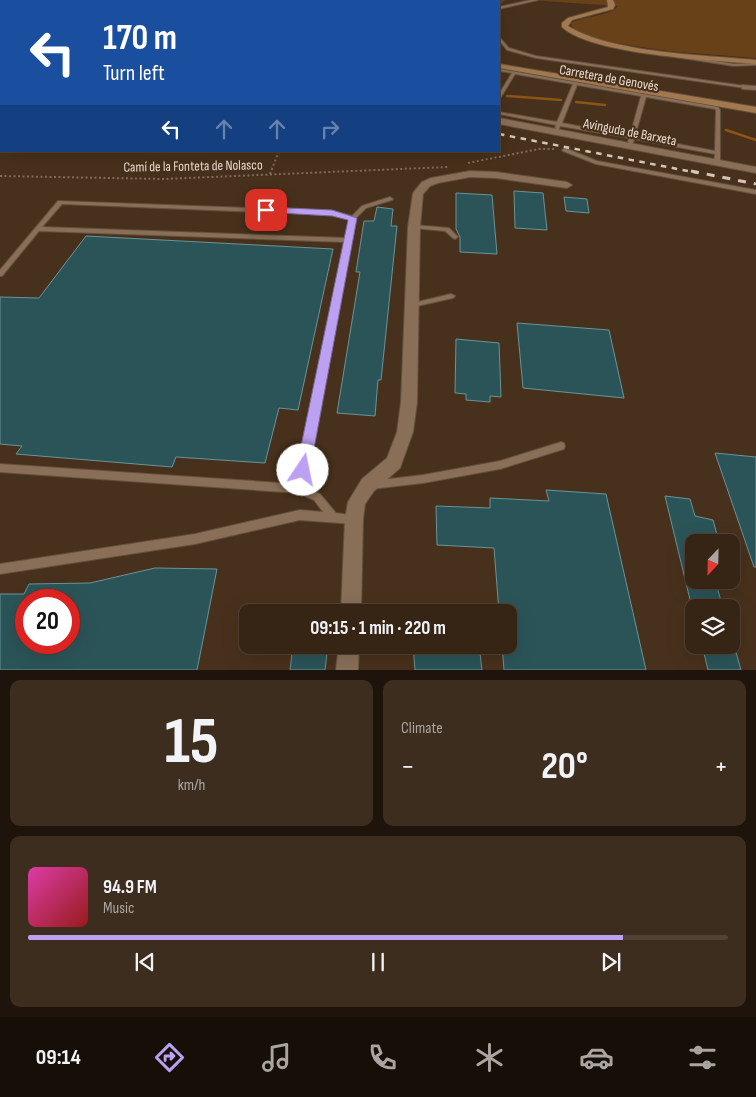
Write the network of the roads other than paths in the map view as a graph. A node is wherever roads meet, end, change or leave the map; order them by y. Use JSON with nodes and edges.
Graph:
{"nodes":[{"id":1,"x":536,"y":0,"type":"edge"},
{"id":2,"x":610,"y":0,"type":"edge"},
{"id":3,"x":500,"y":8,"type":"edge"},
{"id":4,"x":500,"y":39,"type":"edge"},
{"id":5,"x":500,"y":62,"type":"edge"},
{"id":6,"x":756,"y":63,"type":"edge"},
{"id":7,"x":500,"y":66,"type":"edge"},
{"id":8,"x":500,"y":70,"type":"edge"},
{"id":9,"x":514,"y":73,"type":"junction"},
{"id":10,"x":576,"y":83,"type":"junction"},
{"id":11,"x":745,"y":87,"type":"joint"},
{"id":12,"x":756,"y":88,"type":"edge"},
{"id":13,"x":500,"y":94,"type":"edge"},
{"id":14,"x":644,"y":95,"type":"junction"},
{"id":15,"x":756,"y":106,"type":"edge"},
{"id":16,"x":756,"y":110,"type":"edge"},
{"id":17,"x":500,"y":113,"type":"edge"},
{"id":18,"x":500,"y":121,"type":"edge"},
{"id":19,"x":557,"y":128,"type":"junction"},
{"id":20,"x":631,"y":142,"type":"junction"},
{"id":21,"x":565,"y":150,"type":"road end"},
{"id":22,"x":717,"y":157,"type":"junction"},
{"id":23,"x":756,"y":170,"type":"edge"},
{"id":24,"x":567,"y":185,"type":"dead end"},
{"id":25,"x":756,"y":192,"type":"edge"},
{"id":26,"x":390,"y":199,"type":"dead end"},
{"id":27,"x":353,"y":218,"type":"junction"},
{"id":28,"x":414,"y":227,"type":"junction"},
{"id":29,"x":39,"y":229,"type":"junction"},
{"id":30,"x":455,"y":237,"type":"dead end"},
{"id":31,"x":349,"y":240,"type":"junction"},
{"id":32,"x":0,"y":274,"type":"edge"},
{"id":33,"x":451,"y":296,"type":"dead end"},
{"id":34,"x":413,"y":306,"type":"junction"},
{"id":35,"x":561,"y":446,"type":"dead end"},
{"id":36,"x":0,"y":468,"type":"edge"},
{"id":37,"x":368,"y":485,"type":"junction"},
{"id":38,"x":299,"y":489,"type":"junction"},
{"id":39,"x":333,"y":517,"type":"junction"},
{"id":40,"x":354,"y":519,"type":"junction"},
{"id":41,"x":0,"y":569,"type":"edge"},
{"id":42,"x":351,"y":604,"type":"edge"},
{"id":43,"x":348,"y":654,"type":"edge"},
{"id":44,"x":347,"y":670,"type":"edge"}],
"edges":[{"from":1,"to":3,"type":"lane"},
{"from":2,"to":6,"type":"main road"},
{"from":4,"to":11,"type":"lane"},
{"from":5,"to":15,"type":"main road"},
{"from":7,"to":16,"type":"main road"},
{"from":8,"to":9,"type":"lane","name":"Carretera de Genovés"},
{"from":9,"to":10,"type":"lane","name":"Carretera de Genovés"},
{"from":9,"to":13,"type":"lane"},
{"from":10,"to":14,"type":"lane","name":"Carretera de Genovés"},
{"from":10,"to":19,"type":"lane"},
{"from":11,"to":12,"type":"street"},
{"from":14,"to":20,"type":"lane"},
{"from":14,"to":22,"type":"lane","name":"Carretera de Genovés"},
{"from":17,"to":19,"type":"lane"},
{"from":18,"to":19,"type":"street","name":"Avinguda de Barxeta"},
{"from":19,"to":20,"type":"street","name":"Avinguda de Barxeta"},
{"from":20,"to":22,"type":"street","name":"Avinguda de Barxeta"},
{"from":21,"to":25,"type":"lane"},
{"from":22,"to":23,"type":"street","name":"Avinguda de Barxeta"},
{"from":24,"to":28,"type":"street"},
{"from":26,"to":27,"type":"lane"},
{"from":27,"to":29,"type":"lane"},
{"from":27,"to":31,"type":"lane"},
{"from":28,"to":30,"type":"lane"},
{"from":28,"to":34,"type":"street"},
{"from":29,"to":31,"type":"lane"},
{"from":29,"to":32,"type":"lane"},
{"from":31,"to":38,"type":"lane"},
{"from":33,"to":34,"type":"lane"},
{"from":34,"to":37,"type":"street"},
{"from":35,"to":37,"type":"lane"},
{"from":36,"to":38,"type":"lane"},
{"from":37,"to":40,"type":"street"},
{"from":38,"to":39,"type":"lane"},
{"from":39,"to":40,"type":"lane"},
{"from":39,"to":41,"type":"lane"},
{"from":40,"to":42,"type":"street"},
{"from":43,"to":44,"type":"street"}]}
